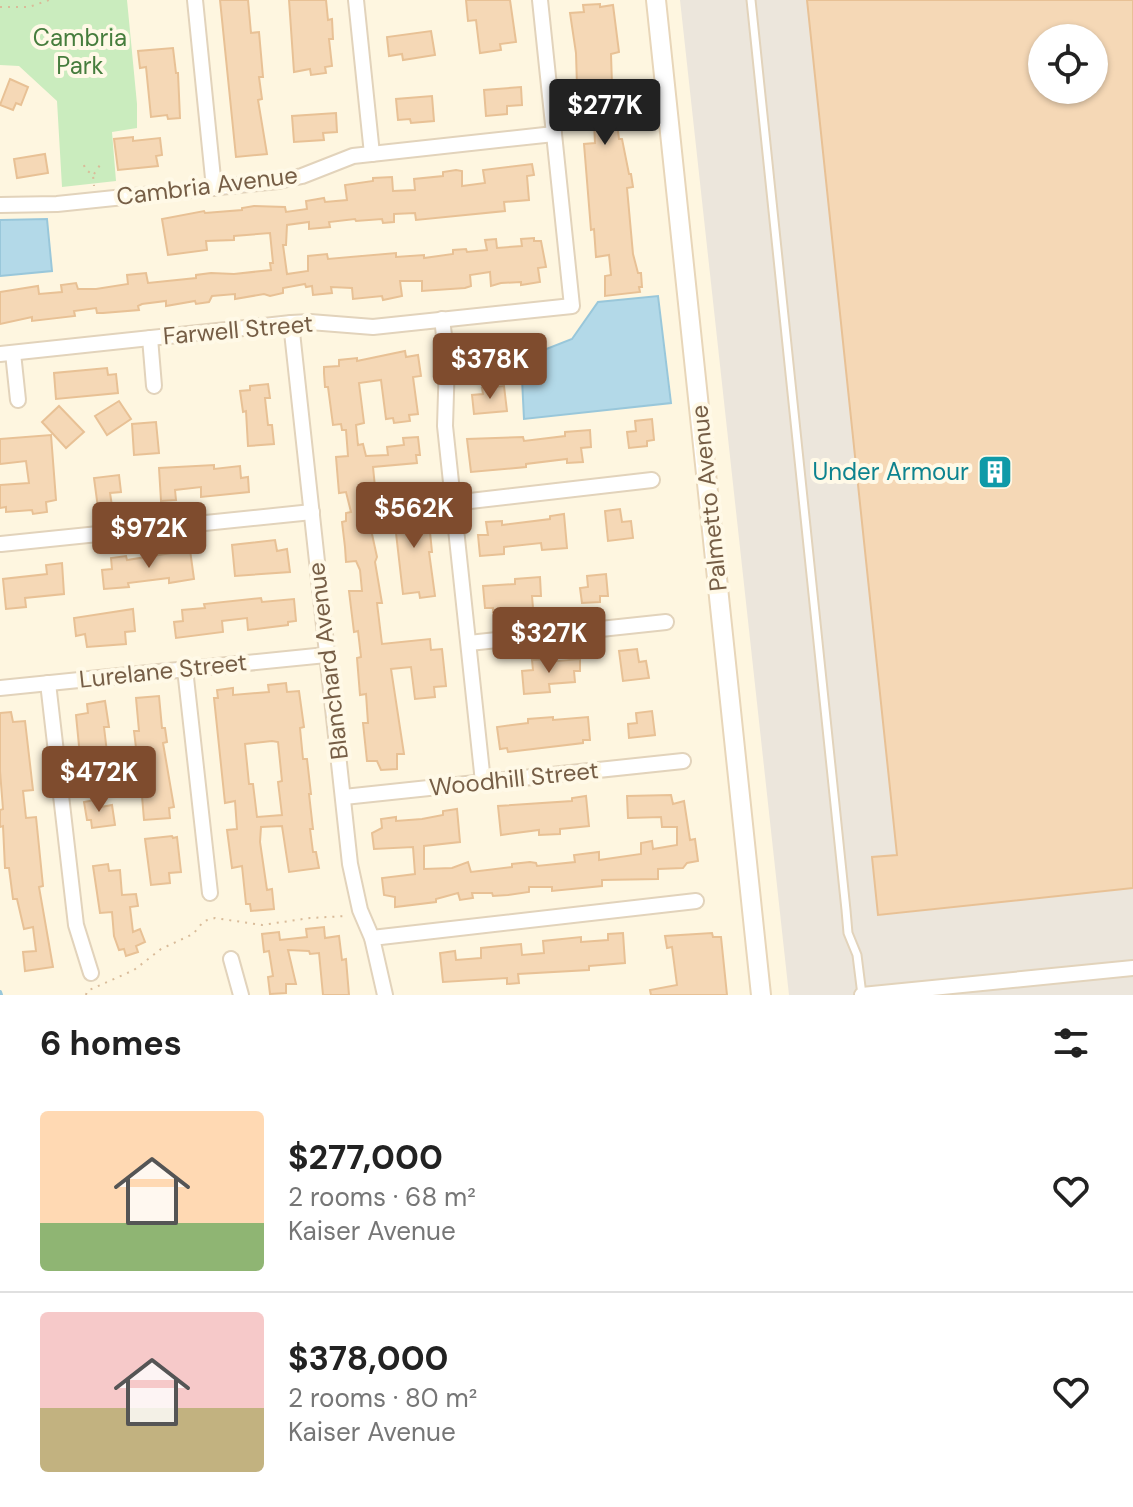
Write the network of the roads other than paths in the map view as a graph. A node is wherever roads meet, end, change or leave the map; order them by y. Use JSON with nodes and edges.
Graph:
{"nodes":[{"id":1,"x":195,"y":0,"type":"edge"},
{"id":2,"x":356,"y":0,"type":"edge"},
{"id":3,"x":540,"y":0,"type":"edge"},
{"id":4,"x":656,"y":0,"type":"edge"},
{"id":5,"x":751,"y":0,"type":"edge"},
{"id":6,"x":554,"y":134,"type":"junction"},
{"id":7,"x":372,"y":154,"type":"junction"},
{"id":8,"x":214,"y":188,"type":"junction"},
{"id":9,"x":0,"y":205,"type":"edge"},
{"id":10,"x":442,"y":319,"type":"junction"},
{"id":11,"x":291,"y":323,"type":"junction"},
{"id":12,"x":150,"y":338,"type":"junction"},
{"id":13,"x":6,"y":354,"type":"edge"},
{"id":14,"x":154,"y":386,"type":"dead end"},
{"id":15,"x":18,"y":400,"type":"dead end"},
{"id":16,"x":652,"y":480,"type":"dead end"},
{"id":17,"x":453,"y":503,"type":"junction"},
{"id":18,"x":312,"y":512,"type":"junction"},
{"id":19,"x":1,"y":544,"type":"edge"},
{"id":20,"x":666,"y":622,"type":"dead end"},
{"id":21,"x":469,"y":643,"type":"junction"},
{"id":22,"x":326,"y":655,"type":"junction"},
{"id":23,"x":185,"y":669,"type":"junction"},
{"id":24,"x":48,"y":683,"type":"junction"},
{"id":25,"x":0,"y":688,"type":"edge"},
{"id":26,"x":683,"y":761,"type":"dead end"},
{"id":27,"x":483,"y":782,"type":"junction"},
{"id":28,"x":344,"y":797,"type":"junction"},
{"id":29,"x":210,"y":893,"type":"dead end"},
{"id":30,"x":696,"y":901,"type":"dead end"},
{"id":31,"x":372,"y":938,"type":"junction"},
{"id":32,"x":231,"y":959,"type":"dead end"},
{"id":33,"x":1133,"y":968,"type":"edge"},
{"id":34,"x":91,"y":973,"type":"dead end"},
{"id":35,"x":241,"y":995,"type":"edge"},
{"id":36,"x":385,"y":995,"type":"edge"},
{"id":37,"x":761,"y":995,"type":"edge"},
{"id":38,"x":862,"y":995,"type":"edge"}],
"edges":[{"from":1,"to":8,"type":"street"},
{"from":2,"to":7,"type":"street"},
{"from":3,"to":6,"type":"street"},
{"from":4,"to":37,"type":"street","name":"Palmetto Avenue"},
{"from":5,"to":38,"type":"lane"},
{"from":6,"to":7,"type":"street","name":"Cambria Avenue"},
{"from":6,"to":10,"type":"street","name":"Farwell Street"},
{"from":7,"to":8,"type":"street","name":"Cambria Avenue"},
{"from":8,"to":9,"type":"street","name":"Cambria Avenue"},
{"from":10,"to":11,"type":"street","name":"Farwell Street"},
{"from":10,"to":17,"type":"street"},
{"from":11,"to":12,"type":"street","name":"Farwell Street"},
{"from":11,"to":18,"type":"street","name":"Blanchard Avenue"},
{"from":12,"to":13,"type":"street","name":"Farwell Street"},
{"from":12,"to":14,"type":"street"},
{"from":13,"to":15,"type":"street"},
{"from":16,"to":17,"type":"street"},
{"from":17,"to":21,"type":"street"},
{"from":18,"to":19,"type":"street"},
{"from":18,"to":22,"type":"street","name":"Blanchard Avenue"},
{"from":20,"to":21,"type":"street"},
{"from":21,"to":27,"type":"street"},
{"from":22,"to":23,"type":"street","name":"Lurelane Street"},
{"from":22,"to":28,"type":"street","name":"Blanchard Avenue"},
{"from":23,"to":24,"type":"street","name":"Lurelane Street"},
{"from":23,"to":29,"type":"street"},
{"from":24,"to":25,"type":"street","name":"Lurelane Street"},
{"from":24,"to":34,"type":"street"},
{"from":26,"to":27,"type":"street","name":"Woodhill Street"},
{"from":27,"to":28,"type":"street","name":"Woodhill Street"},
{"from":28,"to":31,"type":"street","name":"Blanchard Avenue"},
{"from":30,"to":31,"type":"street"},
{"from":31,"to":36,"type":"street","name":"Blanchard Avenue"},
{"from":32,"to":35,"type":"street"},
{"from":33,"to":38,"type":"street"}]}
